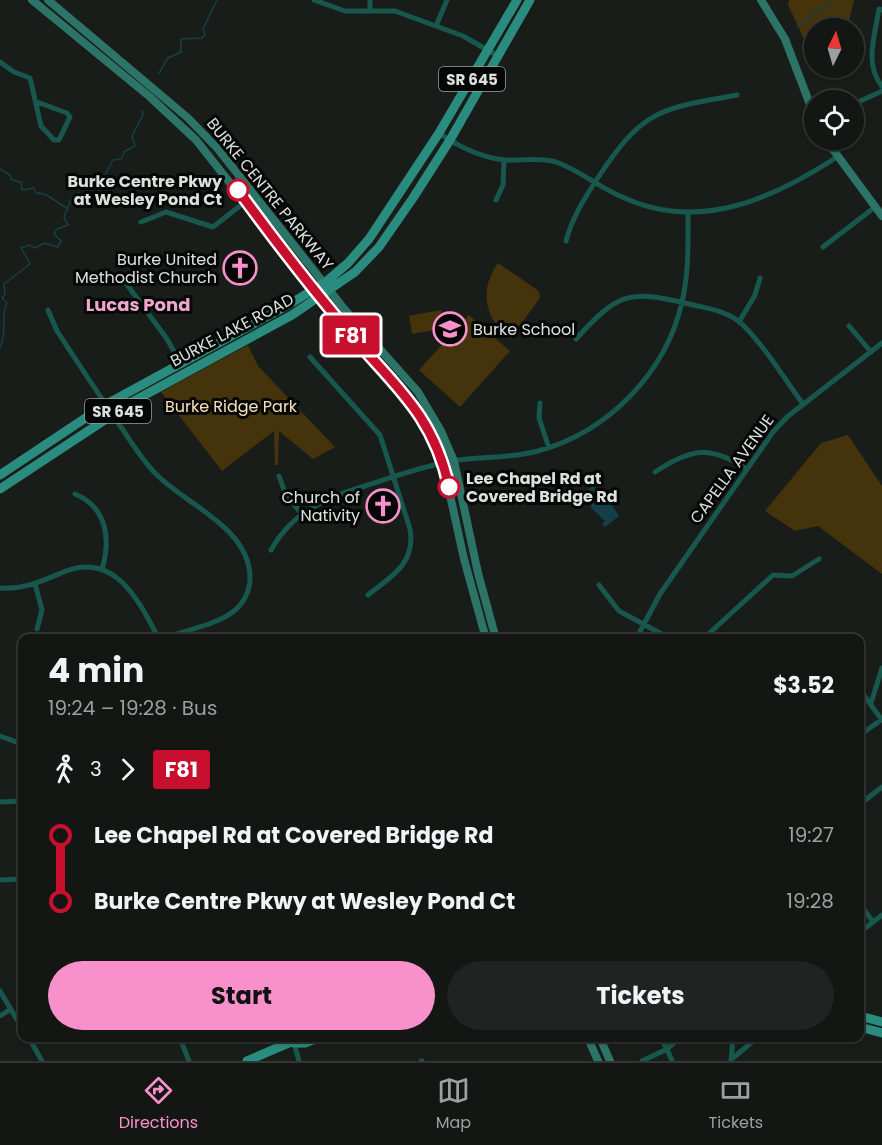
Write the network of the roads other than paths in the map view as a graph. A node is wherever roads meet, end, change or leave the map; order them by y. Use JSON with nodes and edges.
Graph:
{"nodes":[{"id":1,"x":32,"y":0,"type":"edge"},
{"id":2,"x":48,"y":0,"type":"edge"},
{"id":3,"x":314,"y":0,"type":"edge"},
{"id":4,"x":370,"y":0,"type":"edge"},
{"id":5,"x":447,"y":0,"type":"edge"},
{"id":6,"x":517,"y":0,"type":"edge"},
{"id":7,"x":530,"y":0,"type":"edge"},
{"id":8,"x":761,"y":0,"type":"edge"},
{"id":9,"x":882,"y":10,"type":"edge"},
{"id":10,"x":370,"y":11,"type":"junction"},
{"id":11,"x":436,"y":26,"type":"junction"},
{"id":12,"x":488,"y":50,"type":"junction"},
{"id":13,"x":498,"y":56,"type":"junction"},
{"id":14,"x":0,"y":62,"type":"edge"},
{"id":15,"x":882,"y":88,"type":"edge"},
{"id":16,"x":804,"y":90,"type":"edge"},
{"id":17,"x":737,"y":95,"type":"dead end"},
{"id":18,"x":864,"y":98,"type":"edge"},
{"id":19,"x":37,"y":102,"type":"junction"},
{"id":20,"x":439,"y":133,"type":"junction"},
{"id":21,"x":450,"y":140,"type":"junction"},
{"id":22,"x":832,"y":150,"type":"edge"},
{"id":23,"x":837,"y":157,"type":"junction"},
{"id":24,"x":504,"y":160,"type":"junction"},
{"id":25,"x":596,"y":182,"type":"junction"},
{"id":26,"x":496,"y":200,"type":"dead end"},
{"id":27,"x":246,"y":201,"type":"junction"},
{"id":28,"x":875,"y":207,"type":"junction"},
{"id":29,"x":688,"y":212,"type":"junction"},
{"id":30,"x":882,"y":216,"type":"edge"},
{"id":31,"x":141,"y":222,"type":"dead end"},
{"id":32,"x":566,"y":241,"type":"dead end"},
{"id":33,"x":823,"y":247,"type":"dead end"},
{"id":34,"x":120,"y":275,"type":"dead end"},
{"id":35,"x":760,"y":278,"type":"dead end"},
{"id":36,"x":322,"y":287,"type":"junction"},
{"id":37,"x":321,"y":297,"type":"junction"},
{"id":38,"x":682,"y":302,"type":"junction"},
{"id":39,"x":48,"y":310,"type":"dead end"},
{"id":40,"x":739,"y":322,"type":"junction"},
{"id":41,"x":849,"y":326,"type":"dead end"},
{"id":42,"x":576,"y":339,"type":"dead end"},
{"id":43,"x":882,"y":343,"type":"edge"},
{"id":44,"x":871,"y":352,"type":"junction"},
{"id":45,"x":310,"y":357,"type":"dead end"},
{"id":46,"x":180,"y":362,"type":"junction"},
{"id":47,"x":540,"y":403,"type":"dead end"},
{"id":48,"x":803,"y":404,"type":"junction"},
{"id":49,"x":105,"y":405,"type":"junction"},
{"id":50,"x":112,"y":414,"type":"junction"},
{"id":51,"x":549,"y":448,"type":"junction"},
{"id":52,"x":454,"y":461,"type":"junction"},
{"id":53,"x":443,"y":463,"type":"junction"},
{"id":54,"x":747,"y":469,"type":"junction"},
{"id":55,"x":655,"y":472,"type":"dead end"},
{"id":56,"x":0,"y":475,"type":"edge"},
{"id":57,"x":279,"y":476,"type":"dead end"},
{"id":58,"x":395,"y":477,"type":"junction"},
{"id":59,"x":0,"y":489,"type":"edge"},
{"id":60,"x":75,"y":494,"type":"dead end"},
{"id":61,"x":301,"y":513,"type":"junction"},
{"id":62,"x":271,"y":550,"type":"dead end"},
{"id":63,"x":819,"y":559,"type":"dead end"},
{"id":64,"x":102,"y":569,"type":"junction"},
{"id":65,"x":35,"y":584,"type":"junction"},
{"id":66,"x":599,"y":585,"type":"dead end"},
{"id":67,"x":0,"y":588,"type":"edge"},
{"id":68,"x":368,"y":595,"type":"dead end"},
{"id":69,"x":643,"y":625,"type":"junction"},
{"id":70,"x":37,"y":629,"type":"dead end"},
{"id":71,"x":158,"y":634,"type":"edge"},
{"id":72,"x":175,"y":634,"type":"edge"},
{"id":73,"x":485,"y":634,"type":"edge"},
{"id":74,"x":495,"y":634,"type":"edge"},
{"id":75,"x":638,"y":634,"type":"edge"},
{"id":76,"x":661,"y":634,"type":"edge"},
{"id":77,"x":708,"y":634,"type":"edge"},
{"id":78,"x":882,"y":668,"type":"edge"},
{"id":79,"x":864,"y":695,"type":"edge"},
{"id":80,"x":871,"y":703,"type":"junction"},
{"id":81,"x":882,"y":720,"type":"edge"},
{"id":82,"x":864,"y":732,"type":"edge"},
{"id":83,"x":0,"y":736,"type":"edge"},
{"id":84,"x":18,"y":743,"type":"edge"},
{"id":85,"x":882,"y":787,"type":"edge"},
{"id":86,"x":18,"y":801,"type":"edge"},
{"id":87,"x":864,"y":801,"type":"edge"},
{"id":88,"x":0,"y":802,"type":"edge"},
{"id":89,"x":18,"y":879,"type":"edge"},
{"id":90,"x":0,"y":880,"type":"edge"},
{"id":91,"x":864,"y":910,"type":"edge"},
{"id":92,"x":882,"y":915,"type":"edge"},
{"id":93,"x":873,"y":922,"type":"junction"},
{"id":94,"x":864,"y":929,"type":"edge"},
{"id":95,"x":0,"y":991,"type":"edge"},
{"id":96,"x":12,"y":1009,"type":"junction"},
{"id":97,"x":0,"y":1016,"type":"edge"},
{"id":98,"x":864,"y":1017,"type":"edge"},
{"id":99,"x":18,"y":1020,"type":"edge"},
{"id":100,"x":882,"y":1022,"type":"edge"},
{"id":101,"x":864,"y":1028,"type":"edge"},
{"id":102,"x":882,"y":1033,"type":"edge"},
{"id":103,"x":30,"y":1042,"type":"edge"},
{"id":104,"x":183,"y":1042,"type":"edge"},
{"id":105,"x":292,"y":1042,"type":"edge"},
{"id":106,"x":297,"y":1042,"type":"edge"},
{"id":107,"x":590,"y":1042,"type":"edge"},
{"id":108,"x":602,"y":1042,"type":"edge"},
{"id":109,"x":663,"y":1042,"type":"edge"},
{"id":110,"x":675,"y":1042,"type":"edge"},
{"id":111,"x":733,"y":1042,"type":"edge"},
{"id":112,"x":752,"y":1042,"type":"edge"},
{"id":113,"x":667,"y":1049,"type":"junction"},
{"id":114,"x":732,"y":1059,"type":"edge"},
{"id":115,"x":42,"y":1061,"type":"edge"},
{"id":116,"x":189,"y":1061,"type":"edge"},
{"id":117,"x":247,"y":1061,"type":"edge"},
{"id":118,"x":299,"y":1061,"type":"edge"},
{"id":119,"x":598,"y":1061,"type":"edge"},
{"id":120,"x":610,"y":1061,"type":"edge"},
{"id":121,"x":642,"y":1061,"type":"edge"},
{"id":122,"x":672,"y":1061,"type":"edge"}],
"edges":[{"from":1,"to":27,"type":"main road","name":"BURKE CENTRE PARKWAY"},
{"from":2,"to":36,"type":"main road","name":"BURKE CENTRE PARKWAY"},
{"from":3,"to":10,"type":"street"},
{"from":4,"to":10,"type":"street"},
{"from":5,"to":11,"type":"street"},
{"from":6,"to":12,"type":"main road","name":"BURKE LAKE ROAD","number":"SR 645"},
{"from":7,"to":13,"type":"main road","name":"BURKE LAKE ROAD","number":"SR 645"},
{"from":8,"to":16,"type":"main road"},
{"from":9,"to":15,"type":"street"},
{"from":10,"to":11,"type":"street"},
{"from":11,"to":12,"type":"street"},
{"from":12,"to":13,"type":"street"},
{"from":12,"to":20,"type":"main road","name":"BURKE LAKE ROAD","number":"SR 645"},
{"from":13,"to":21,"type":"main road","name":"BURKE LAKE ROAD","number":"SR 645"},
{"from":14,"to":19,"type":"street"},
{"from":15,"to":18,"type":"street"},
{"from":17,"to":25,"type":"street"},
{"from":19,"to":19,"type":"street"},
{"from":20,"to":21,"type":"street"},
{"from":20,"to":36,"type":"main road","name":"BURKE LAKE ROAD","number":"SR 645"},
{"from":21,"to":24,"type":"street"},
{"from":21,"to":36,"type":"main road","name":"BURKE LAKE ROAD","number":"SR 645"},
{"from":22,"to":23,"type":"main road"},
{"from":23,"to":28,"type":"main road"},
{"from":23,"to":29,"type":"street"},
{"from":24,"to":25,"type":"street"},
{"from":24,"to":26,"type":"street"},
{"from":25,"to":29,"type":"street"},
{"from":25,"to":32,"type":"street"},
{"from":27,"to":31,"type":"street"},
{"from":27,"to":36,"type":"main road","name":"BURKE CENTRE PARKWAY"},
{"from":28,"to":30,"type":"main road"},
{"from":28,"to":33,"type":"street"},
{"from":29,"to":38,"type":"street"},
{"from":34,"to":46,"type":"street"},
{"from":35,"to":40,"type":"street"},
{"from":36,"to":37,"type":"main road","name":"BURKE LAKE ROAD","number":"SR 645"},
{"from":36,"to":46,"type":"main road","name":"BURKE LAKE ROAD","number":"SR 645"},
{"from":36,"to":52,"type":"main road"},
{"from":37,"to":50,"type":"main road","name":"BURKE LAKE ROAD","number":"SR 645"},
{"from":37,"to":53,"type":"main road"},
{"from":38,"to":40,"type":"street"},
{"from":38,"to":42,"type":"street"},
{"from":38,"to":51,"type":"street"},
{"from":39,"to":49,"type":"street"},
{"from":40,"to":48,"type":"street"},
{"from":41,"to":44,"type":"street"},
{"from":43,"to":44,"type":"street","name":"CAPELLA AVENUE"},
{"from":44,"to":48,"type":"street","name":"CAPELLA AVENUE"},
{"from":45,"to":58,"type":"street"},
{"from":46,"to":49,"type":"main road","name":"BURKE LAKE ROAD","number":"SR 645"},
{"from":47,"to":51,"type":"street"},
{"from":48,"to":54,"type":"street","name":"CAPELLA AVENUE"},
{"from":49,"to":50,"type":"street"},
{"from":49,"to":56,"type":"main road","name":"BURKE LAKE ROAD","number":"SR 645"},
{"from":50,"to":59,"type":"main road","name":"BURKE LAKE ROAD","number":"SR 645"},
{"from":50,"to":72,"type":"street"},
{"from":51,"to":52,"type":"street"},
{"from":52,"to":53,"type":"street"},
{"from":52,"to":74,"type":"main road"},
{"from":53,"to":58,"type":"street"},
{"from":53,"to":73,"type":"main road"},
{"from":54,"to":55,"type":"street"},
{"from":54,"to":69,"type":"street","name":"CAPELLA AVENUE"},
{"from":57,"to":61,"type":"street"},
{"from":58,"to":61,"type":"street"},
{"from":58,"to":68,"type":"street"},
{"from":60,"to":64,"type":"street"},
{"from":61,"to":62,"type":"street"},
{"from":63,"to":77,"type":"street"},
{"from":64,"to":65,"type":"street"},
{"from":64,"to":71,"type":"street"},
{"from":65,"to":67,"type":"street"},
{"from":65,"to":70,"type":"street"},
{"from":66,"to":69,"type":"street"},
{"from":69,"to":75,"type":"street","name":"CAPELLA AVENUE"},
{"from":69,"to":76,"type":"street"},
{"from":78,"to":80,"type":"street"},
{"from":79,"to":80,"type":"street"},
{"from":80,"to":81,"type":"street"},
{"from":81,"to":82,"type":"street"},
{"from":83,"to":84,"type":"street"},
{"from":85,"to":87,"type":"street"},
{"from":86,"to":88,"type":"street"},
{"from":89,"to":90,"type":"street"},
{"from":91,"to":93,"type":"street"},
{"from":92,"to":93,"type":"street"},
{"from":93,"to":94,"type":"street"},
{"from":95,"to":96,"type":"street"},
{"from":96,"to":97,"type":"street"},
{"from":96,"to":99,"type":"street"},
{"from":98,"to":100,"type":"main road"},
{"from":101,"to":102,"type":"main road"},
{"from":103,"to":115,"type":"street"},
{"from":104,"to":116,"type":"street"},
{"from":105,"to":117,"type":"main road"},
{"from":106,"to":118,"type":"street"},
{"from":107,"to":119,"type":"main road"},
{"from":108,"to":120,"type":"main road"},
{"from":109,"to":113,"type":"street"},
{"from":110,"to":113,"type":"street"},
{"from":111,"to":114,"type":"street"},
{"from":112,"to":114,"type":"street"},
{"from":113,"to":121,"type":"street"},
{"from":113,"to":122,"type":"street"}]}
